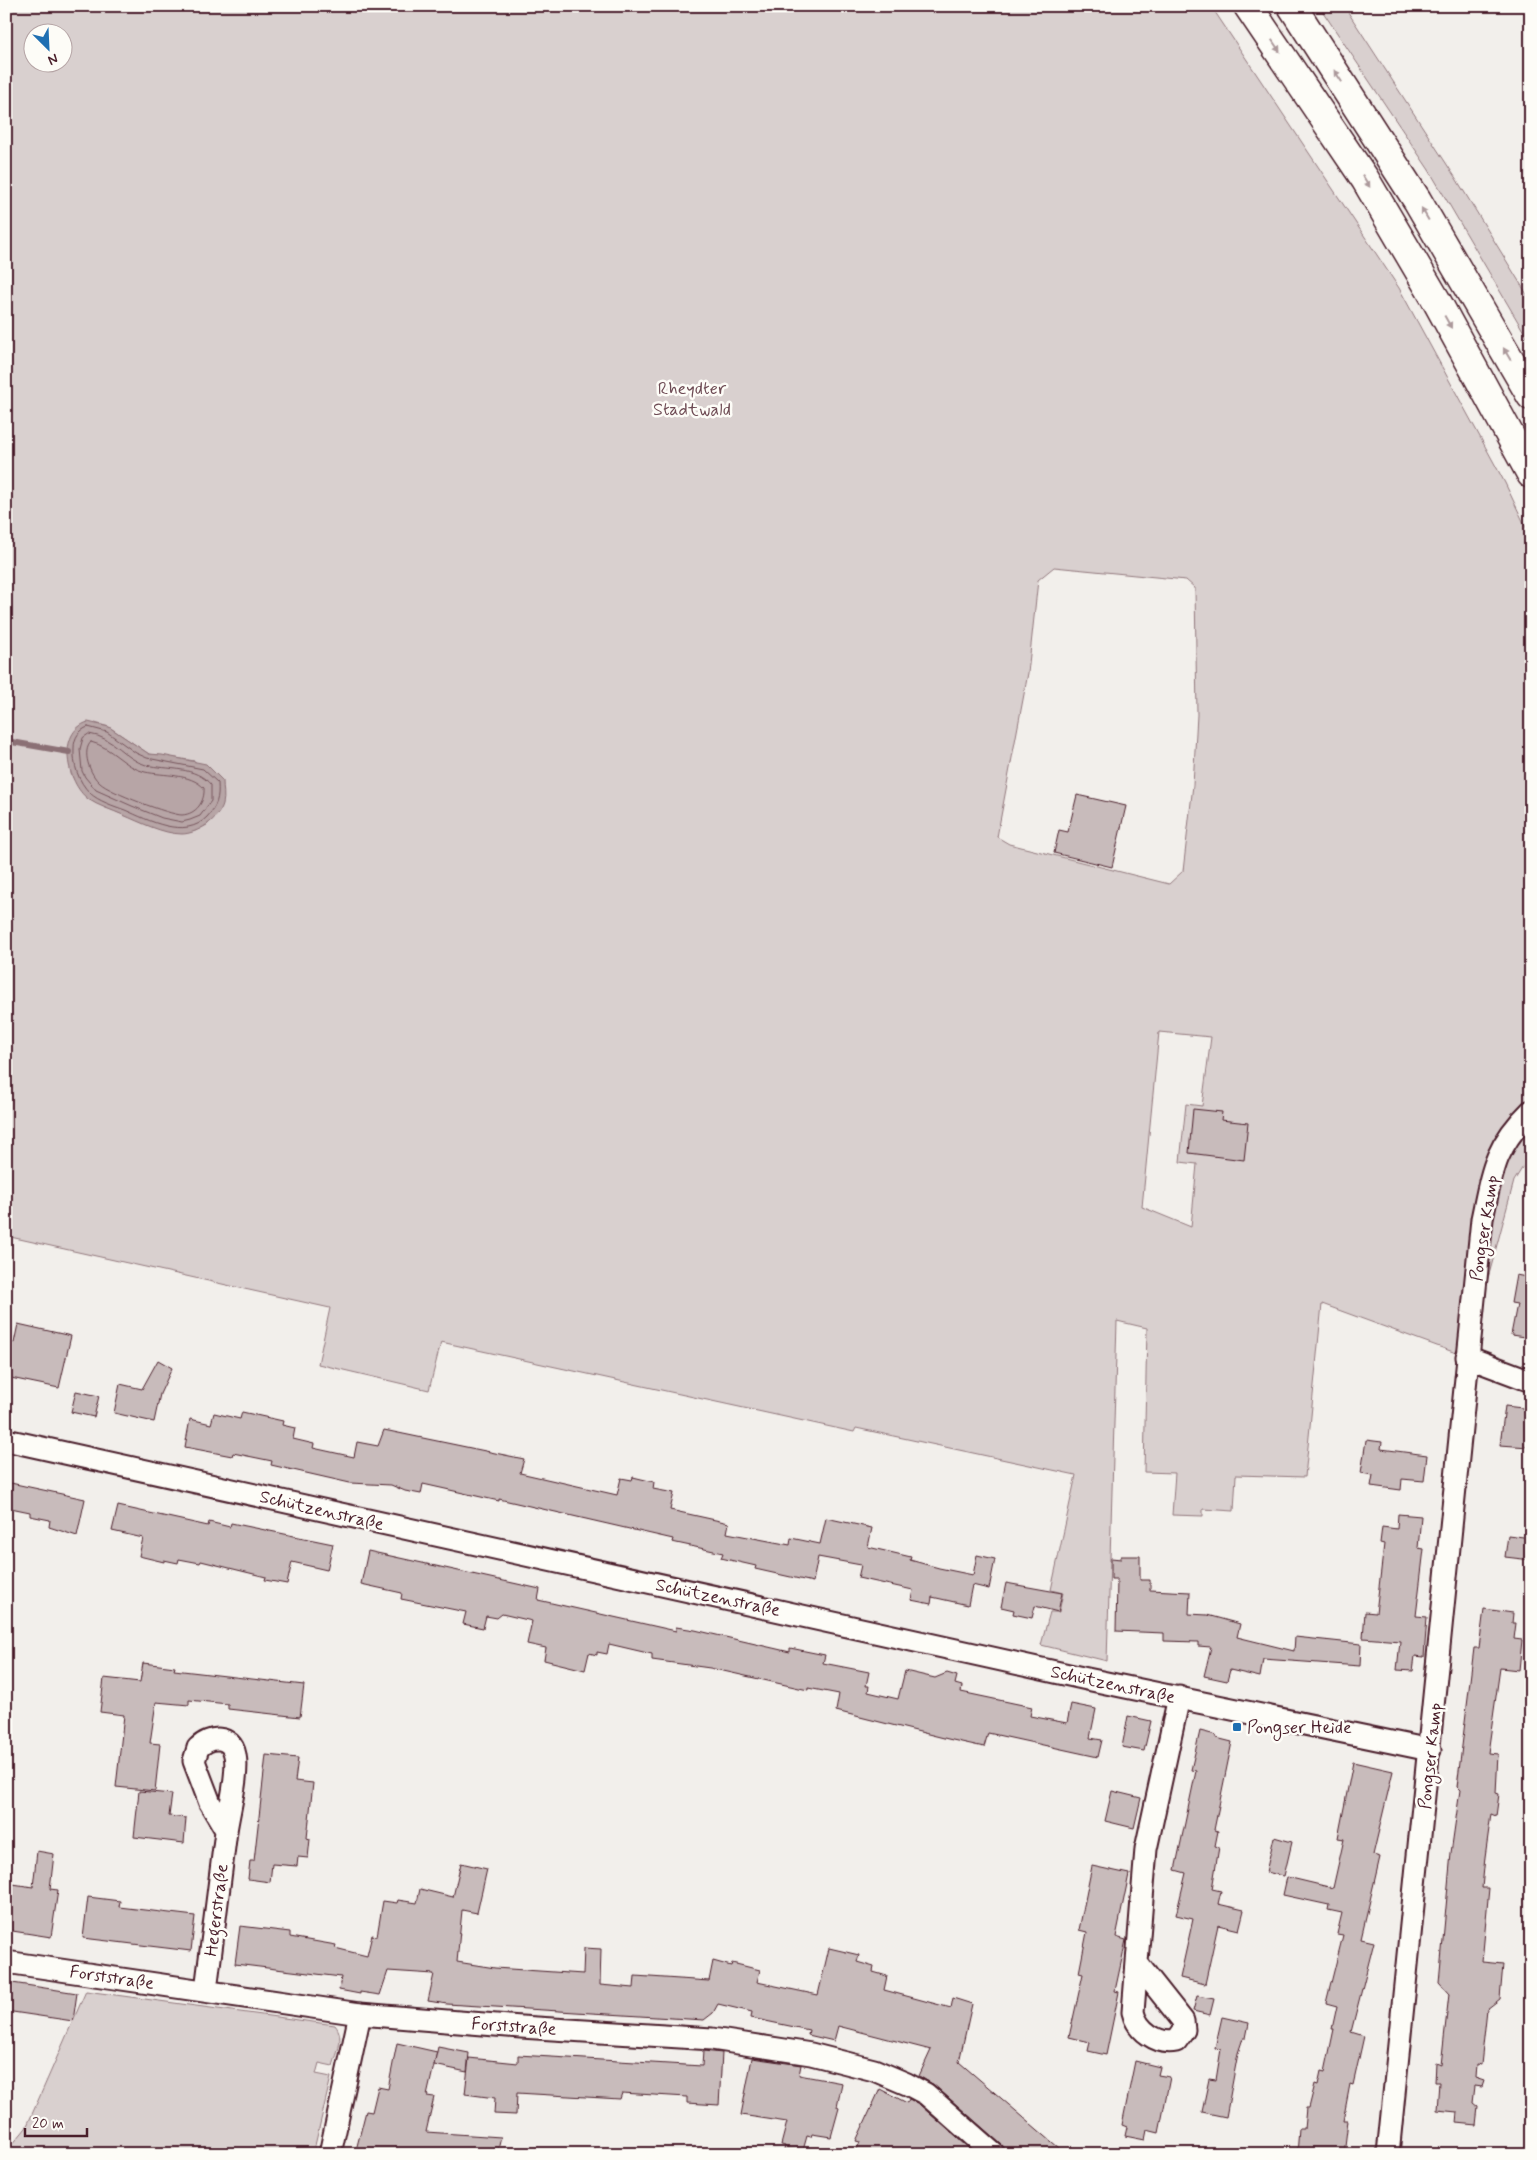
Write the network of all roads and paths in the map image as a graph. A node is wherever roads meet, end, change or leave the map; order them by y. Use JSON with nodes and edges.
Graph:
{"nodes":[{"id":1,"x":1248,"y":6,"type":"edge"},
{"id":2,"x":1292,"y":6,"type":"edge"},
{"id":3,"x":1531,"y":396,"type":"edge"},
{"id":4,"x":1531,"y":474,"type":"edge"},
{"id":5,"x":1531,"y":1112,"type":"edge"},
{"id":6,"x":1467,"y":1357,"type":"junction"},
{"id":7,"x":1531,"y":1381,"type":"edge"},
{"id":8,"x":6,"y":1440,"type":"edge"},
{"id":9,"x":1179,"y":1697,"type":"junction"},
{"id":10,"x":1430,"y":1750,"type":"junction"},
{"id":11,"x":226,"y":1830,"type":"dead end"},
{"id":12,"x":6,"y":1962,"type":"edge"},
{"id":13,"x":1137,"y":1964,"type":"dead end"},
{"id":14,"x":206,"y":1990,"type":"junction"},
{"id":15,"x":360,"y":2014,"type":"junction"},
{"id":16,"x":330,"y":2154,"type":"edge"},
{"id":17,"x":994,"y":2154,"type":"edge"},
{"id":18,"x":1388,"y":2154,"type":"edge"}],
"edges":[{"from":1,"to":4,"type":"highway","one_way":true},
{"from":3,"to":2,"type":"highway","one_way":true},
{"from":5,"to":6,"type":"street","name":"Pongser Kamp"},
{"from":6,"to":7,"type":"street"},
{"from":6,"to":10,"type":"street","name":"Pongser Kamp"},
{"from":8,"to":9,"type":"street","name":"Schützenstraße"},
{"from":9,"to":10,"type":"street","name":"Schützenstraße"},
{"from":9,"to":13,"type":"street"},
{"from":10,"to":18,"type":"street","name":"Pongser Kamp"},
{"from":11,"to":14,"type":"street","name":"Hegerstraße"},
{"from":12,"to":14,"type":"street","name":"Forststraße"},
{"from":14,"to":15,"type":"street","name":"Forststraße"},
{"from":15,"to":16,"type":"street"},
{"from":15,"to":17,"type":"street","name":"Forststraße"}]}
